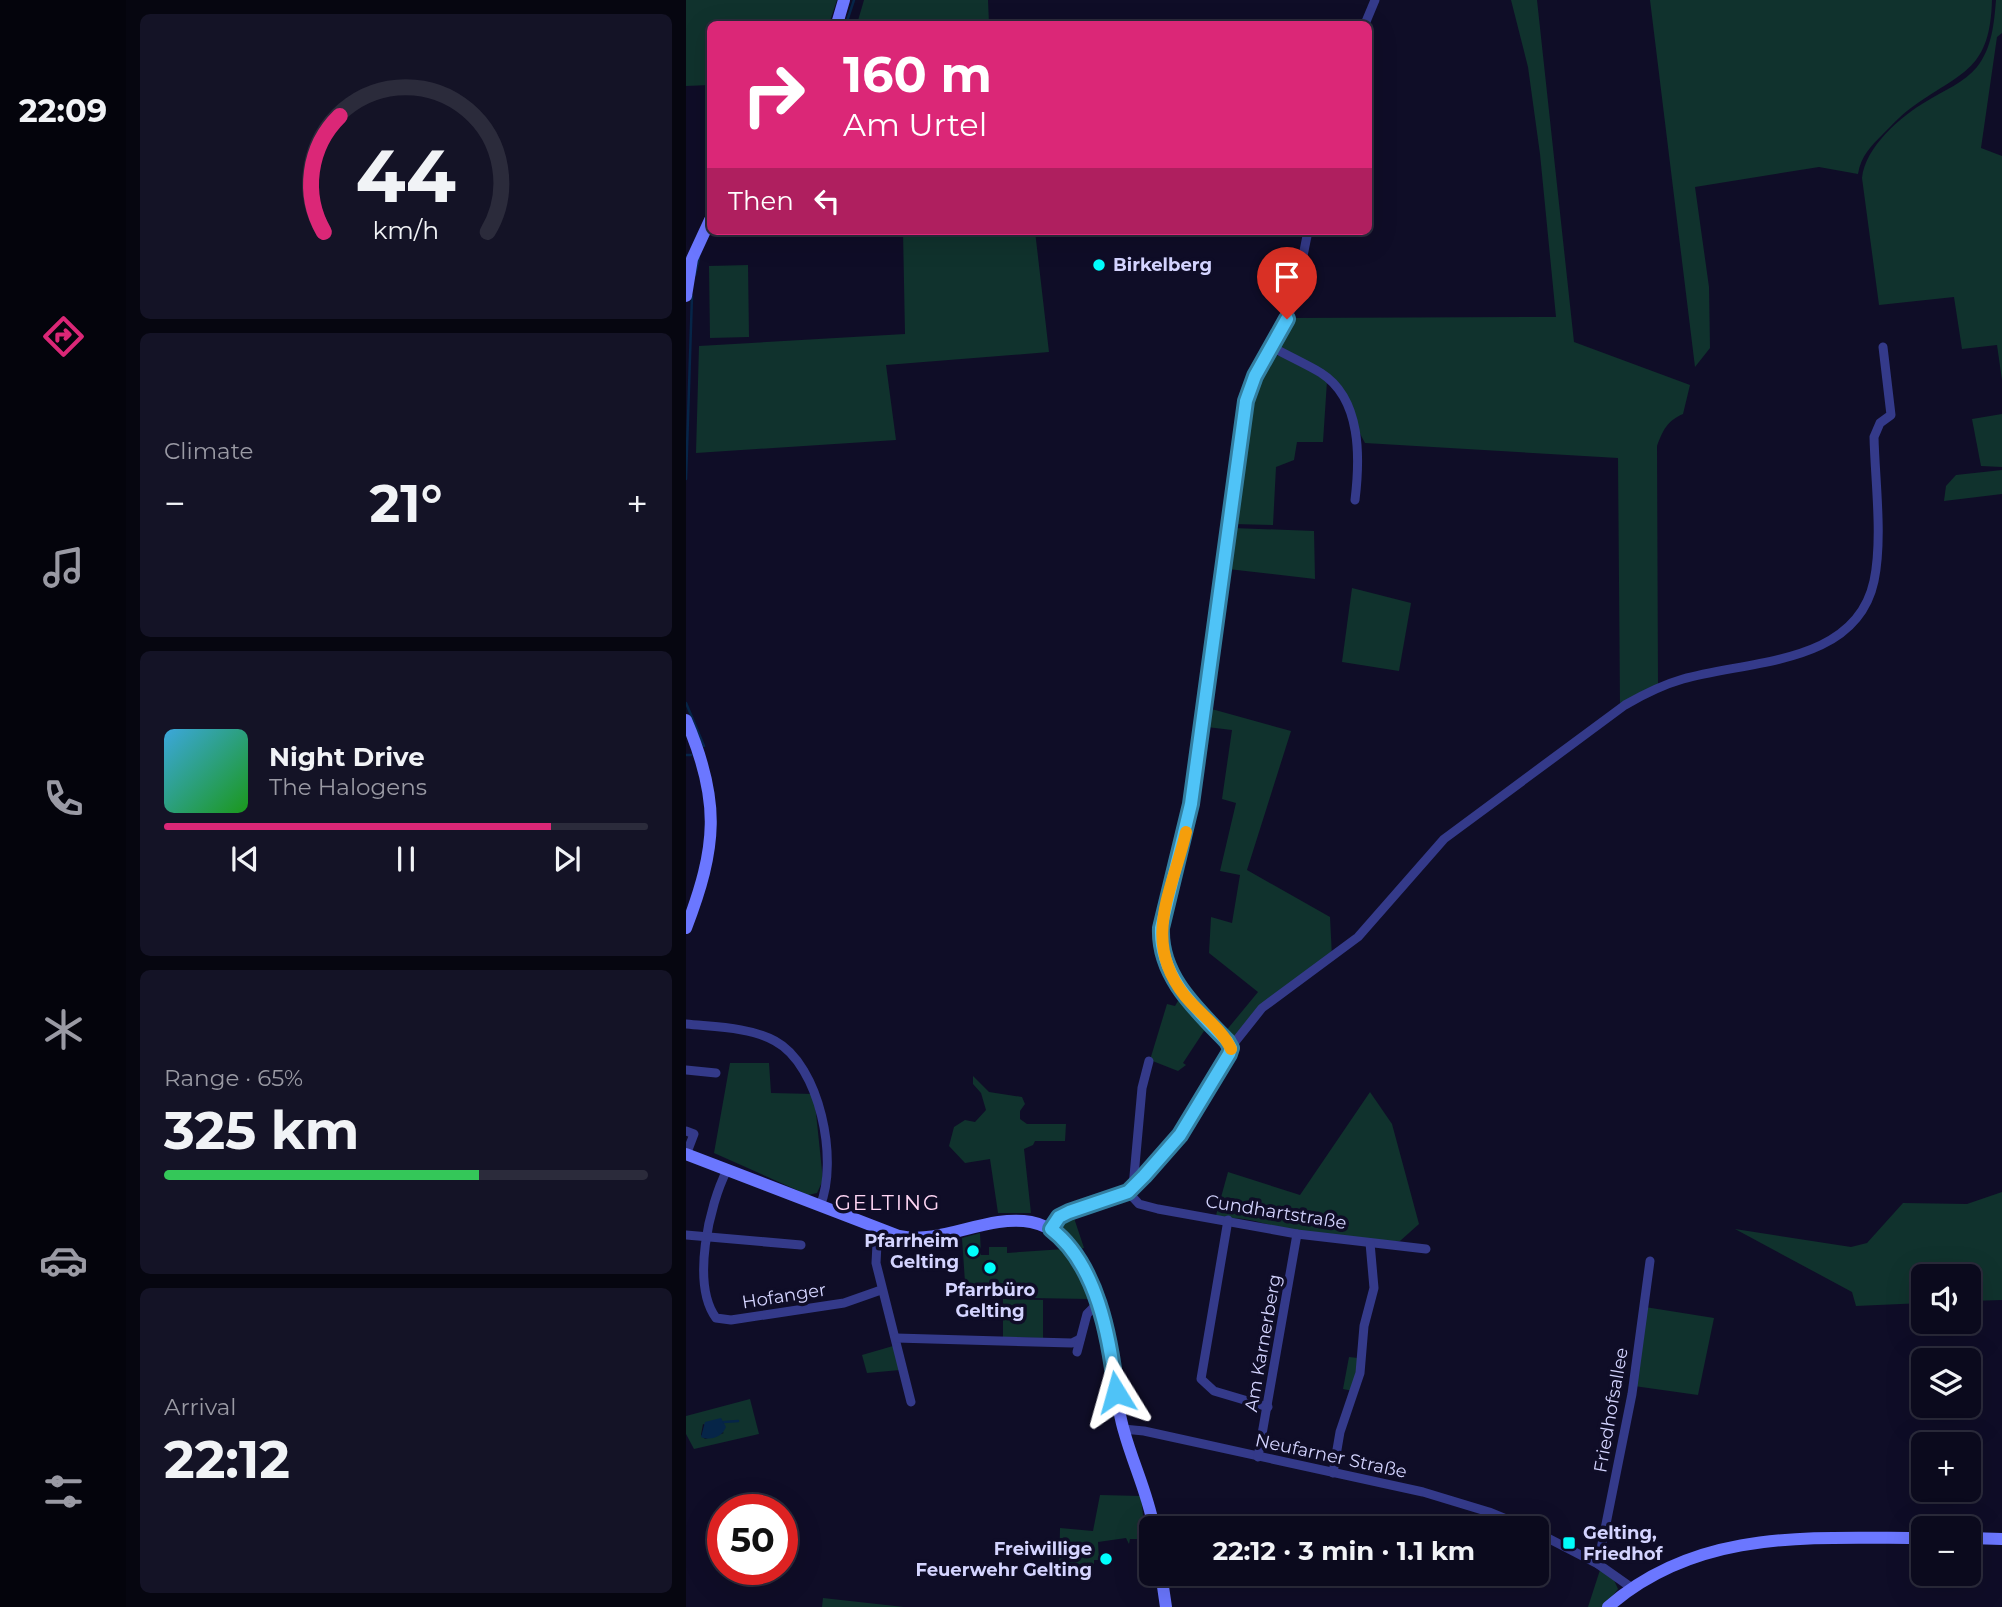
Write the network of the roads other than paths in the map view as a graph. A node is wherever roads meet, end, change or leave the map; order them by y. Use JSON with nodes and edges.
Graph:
{"nodes":[{"id":1,"x":844,"y":0,"type":"edge"},
{"id":2,"x":1375,"y":0,"type":"edge"},
{"id":3,"x":838,"y":21,"type":"edge"},
{"id":4,"x":1367,"y":21,"type":"edge"},
{"id":5,"x":707,"y":226,"type":"edge"},
{"id":6,"x":1307,"y":235,"type":"edge"},
{"id":7,"x":686,"y":296,"type":"edge"},
{"id":8,"x":1272,"y":347,"type":"junction"},
{"id":9,"x":1883,"y":347,"type":"dead end"},
{"id":10,"x":1356,"y":500,"type":"dead end"},
{"id":11,"x":686,"y":720,"type":"edge"},
{"id":12,"x":686,"y":928,"type":"edge"},
{"id":13,"x":686,"y":1024,"type":"edge"},
{"id":14,"x":1231,"y":1048,"type":"junction"},
{"id":15,"x":1149,"y":1061,"type":"dead end"},
{"id":16,"x":686,"y":1070,"type":"edge"},
{"id":17,"x":716,"y":1073,"type":"dead end"},
{"id":18,"x":686,"y":1131,"type":"edge"},
{"id":19,"x":686,"y":1155,"type":"edge"},
{"id":20,"x":727,"y":1170,"type":"junction"},
{"id":21,"x":1130,"y":1190,"type":"junction"},
{"id":22,"x":820,"y":1206,"type":"junction"},
{"id":23,"x":1228,"y":1220,"type":"junction"},
{"id":24,"x":1051,"y":1229,"type":"junction"},
{"id":25,"x":884,"y":1231,"type":"junction"},
{"id":26,"x":1297,"y":1234,"type":"junction"},
{"id":27,"x":686,"y":1235,"type":"edge"},
{"id":28,"x":708,"y":1236,"type":"junction"},
{"id":29,"x":1370,"y":1242,"type":"junction"},
{"id":30,"x":801,"y":1245,"type":"dead end"},
{"id":31,"x":1426,"y":1249,"type":"dead end"},
{"id":32,"x":1650,"y":1261,"type":"dead end"},
{"id":33,"x":881,"y":1290,"type":"junction"},
{"id":34,"x":1097,"y":1304,"type":"junction"},
{"id":35,"x":896,"y":1338,"type":"junction"},
{"id":36,"x":1080,"y":1339,"type":"junction"},
{"id":37,"x":1077,"y":1352,"type":"dead end"},
{"id":38,"x":911,"y":1402,"type":"dead end"},
{"id":39,"x":1268,"y":1407,"type":"junction"},
{"id":40,"x":1123,"y":1430,"type":"junction"},
{"id":41,"x":1258,"y":1457,"type":"junction"},
{"id":42,"x":1334,"y":1473,"type":"junction"},
{"id":43,"x":1151,"y":1516,"type":"edge"},
{"id":44,"x":1497,"y":1516,"type":"edge"},
{"id":45,"x":1911,"y":1538,"type":"edge"},
{"id":46,"x":1981,"y":1538,"type":"edge"},
{"id":47,"x":1549,"y":1539,"type":"edge"},
{"id":48,"x":2002,"y":1539,"type":"edge"},
{"id":49,"x":1598,"y":1564,"type":"junction"},
{"id":50,"x":1163,"y":1586,"type":"edge"},
{"id":51,"x":1632,"y":1588,"type":"junction"},
{"id":52,"x":1166,"y":1607,"type":"edge"},
{"id":53,"x":1608,"y":1607,"type":"edge"}],
"edges":[{"from":1,"to":3,"type":"main road"},
{"from":2,"to":4,"type":"street"},
{"from":5,"to":7,"type":"main road"},
{"from":6,"to":8,"type":"street"},
{"from":8,"to":10,"type":"street"},
{"from":8,"to":14,"type":"street"},
{"from":9,"to":14,"type":"street"},
{"from":11,"to":12,"type":"main road"},
{"from":13,"to":22,"type":"street"},
{"from":14,"to":21,"type":"street"},
{"from":15,"to":21,"type":"street"},
{"from":16,"to":17,"type":"street"},
{"from":18,"to":19,"type":"street"},
{"from":19,"to":20,"type":"main road"},
{"from":20,"to":22,"type":"main road"},
{"from":20,"to":28,"type":"street","name":"Hofanger"},
{"from":21,"to":23,"type":"street","name":"Cundhartstraße"},
{"from":21,"to":24,"type":"street"},
{"from":22,"to":25,"type":"main road"},
{"from":23,"to":26,"type":"street","name":"Cundhartstraße"},
{"from":23,"to":39,"type":"street"},
{"from":24,"to":25,"type":"main road"},
{"from":24,"to":34,"type":"main road"},
{"from":25,"to":33,"type":"street"},
{"from":26,"to":29,"type":"street","name":"Cundhartstraße"},
{"from":26,"to":39,"type":"street","name":"Am Karnerberg"},
{"from":27,"to":28,"type":"street"},
{"from":28,"to":30,"type":"street"},
{"from":28,"to":33,"type":"street","name":"Hofanger"},
{"from":29,"to":31,"type":"street","name":"Cundhartstraße"},
{"from":29,"to":42,"type":"street"},
{"from":32,"to":49,"type":"street","name":"Friedhofsallee"},
{"from":33,"to":35,"type":"street"},
{"from":34,"to":36,"type":"street"},
{"from":34,"to":40,"type":"main road"},
{"from":35,"to":36,"type":"street"},
{"from":35,"to":38,"type":"street"},
{"from":36,"to":37,"type":"street"},
{"from":39,"to":41,"type":"street","name":"Am Karnerberg"},
{"from":40,"to":41,"type":"street","name":"Neufarner Straße"},
{"from":40,"to":43,"type":"main road"},
{"from":41,"to":42,"type":"street","name":"Neufarner Straße"},
{"from":42,"to":44,"type":"street","name":"Neufarner Straße"},
{"from":45,"to":51,"type":"main road"},
{"from":46,"to":48,"type":"main road"},
{"from":47,"to":49,"type":"street"},
{"from":49,"to":51,"type":"street"},
{"from":50,"to":52,"type":"main road"},
{"from":51,"to":53,"type":"main road"}]}
